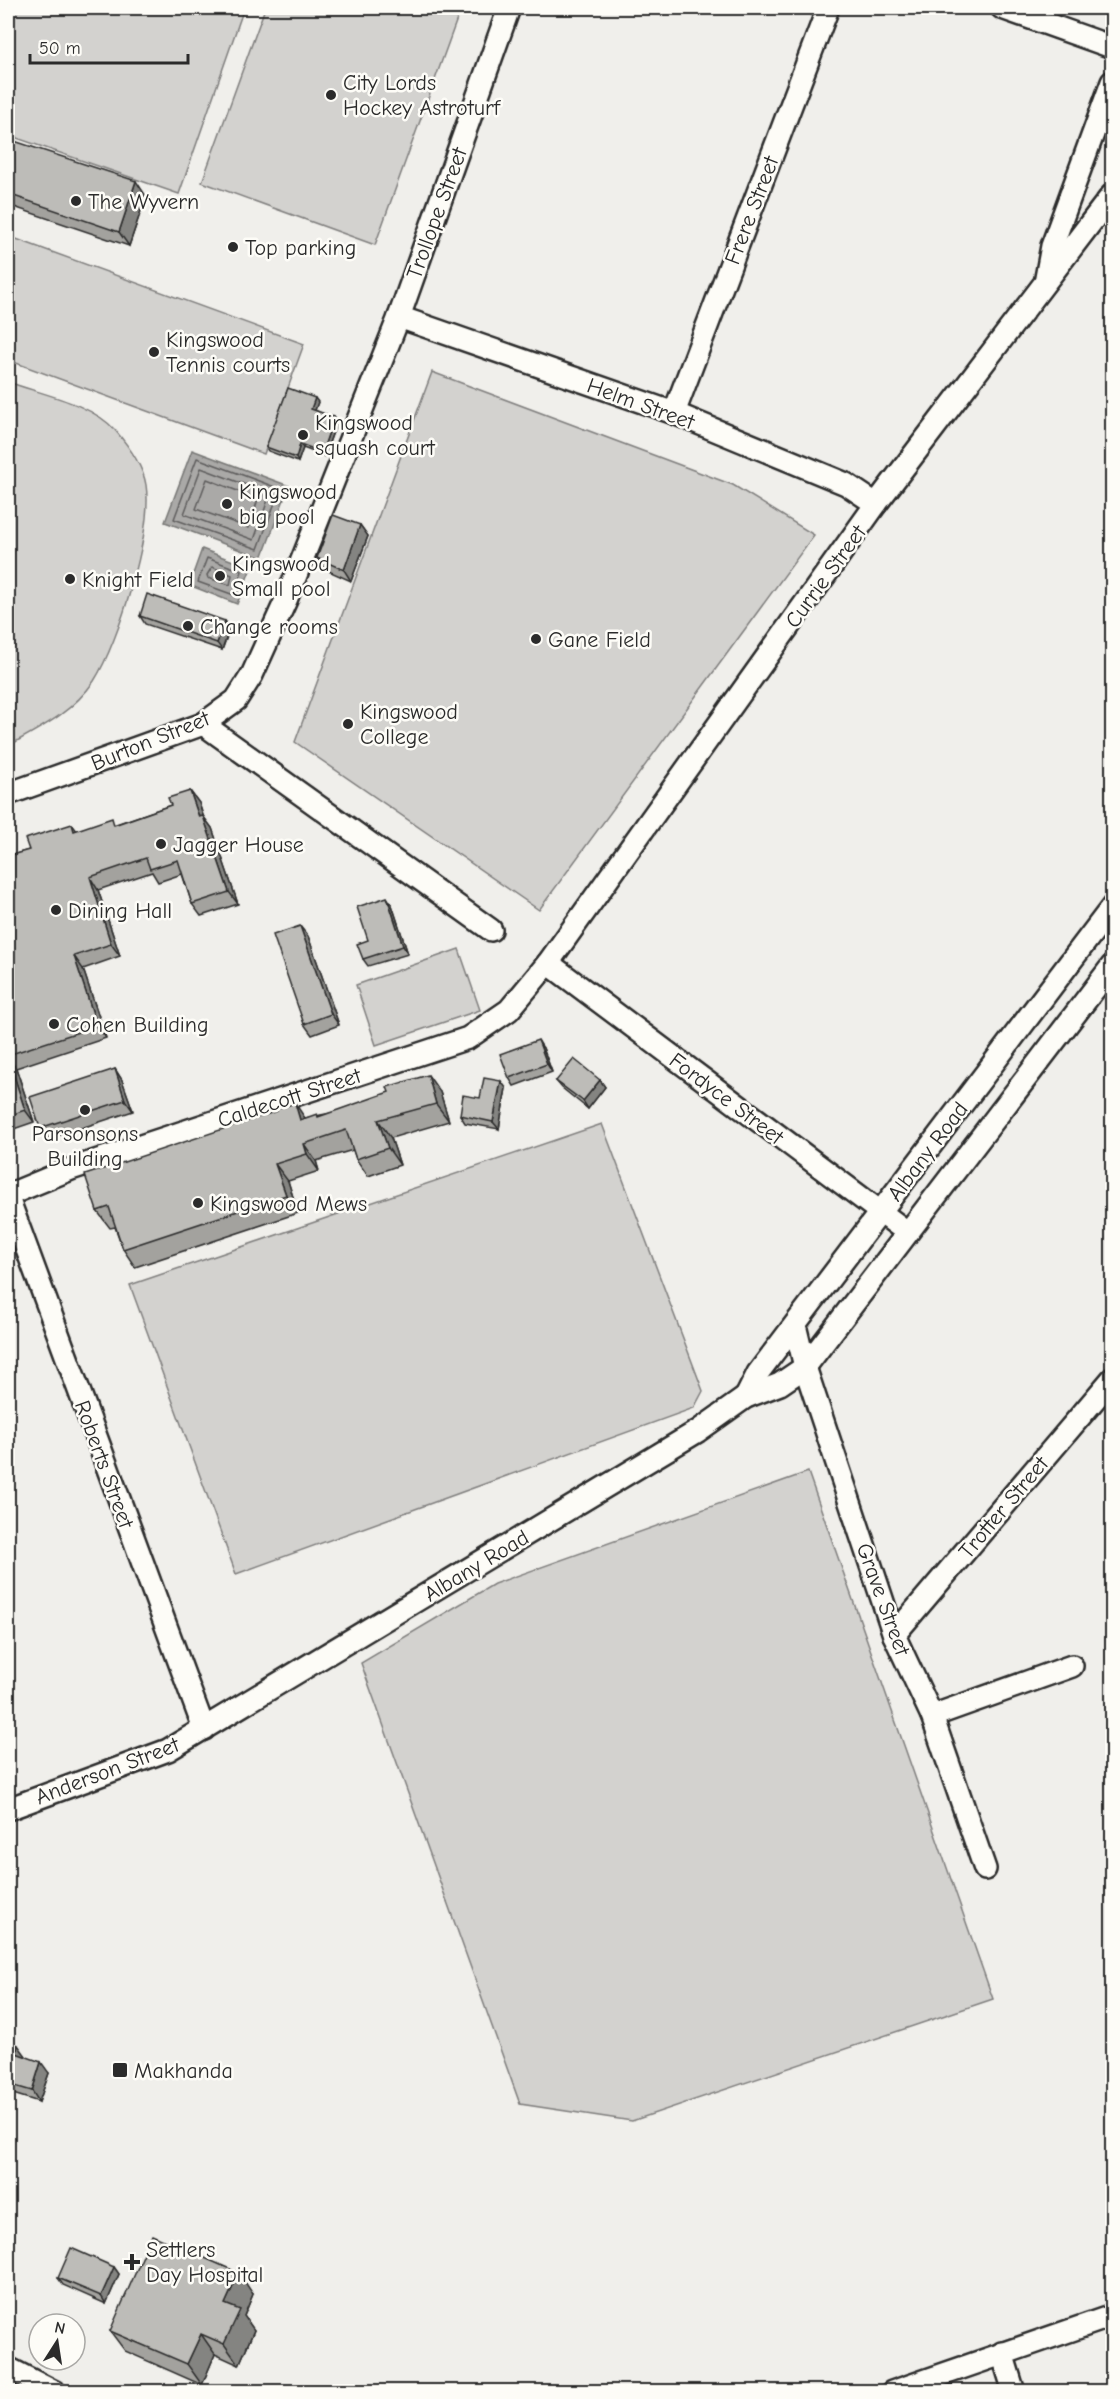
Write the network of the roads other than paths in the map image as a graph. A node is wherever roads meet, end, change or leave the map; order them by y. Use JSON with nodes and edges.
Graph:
{"nodes":[{"id":1,"x":509,"y":8,"type":"edge"},
{"id":2,"x":828,"y":8,"type":"edge"},
{"id":3,"x":1002,"y":8,"type":"edge"},
{"id":4,"x":1113,"y":47,"type":"edge"},
{"id":5,"x":1113,"y":82,"type":"edge"},
{"id":6,"x":1113,"y":195,"type":"edge"},
{"id":7,"x":1046,"y":282,"type":"junction"},
{"id":8,"x":399,"y":317,"type":"junction"},
{"id":9,"x":674,"y":413,"type":"junction"},
{"id":10,"x":876,"y":504,"type":"junction"},
{"id":11,"x":203,"y":724,"type":"junction"},
{"id":12,"x":8,"y":794,"type":"edge"},
{"id":13,"x":1113,"y":906,"type":"edge"},
{"id":14,"x":491,"y":930,"type":"dead end"},
{"id":15,"x":548,"y":963,"type":"junction"},
{"id":16,"x":1113,"y":966,"type":"edge"},
{"id":17,"x":8,"y":1196,"type":"edge"},
{"id":18,"x":880,"y":1213,"type":"junction"},
{"id":19,"x":907,"y":1232,"type":"junction"},
{"id":20,"x":795,"y":1325,"type":"junction"},
{"id":21,"x":805,"y":1367,"type":"junction"},
{"id":22,"x":1113,"y":1378,"type":"edge"},
{"id":23,"x":746,"y":1397,"type":"junction"},
{"id":24,"x":894,"y":1635,"type":"junction"},
{"id":25,"x":1072,"y":1666,"type":"dead end"},
{"id":26,"x":932,"y":1716,"type":"junction"},
{"id":27,"x":204,"y":1729,"type":"junction"},
{"id":28,"x":8,"y":1809,"type":"edge"},
{"id":29,"x":985,"y":1869,"type":"dead end"},
{"id":30,"x":1113,"y":2316,"type":"edge"},
{"id":31,"x":1002,"y":2354,"type":"junction"},
{"id":32,"x":8,"y":2368,"type":"edge"},
{"id":33,"x":55,"y":2391,"type":"edge"},
{"id":34,"x":892,"y":2391,"type":"edge"},
{"id":35,"x":1014,"y":2391,"type":"edge"}],
"edges":[{"from":1,"to":8,"type":"street","name":"Trollope Street"},
{"from":2,"to":9,"type":"street","name":"Frere Street"},
{"from":3,"to":4,"type":"street"},
{"from":5,"to":7,"type":"street"},
{"from":6,"to":7,"type":"street","name":"Currie Street"},
{"from":7,"to":10,"type":"street","name":"Currie Street"},
{"from":8,"to":9,"type":"street","name":"Helm Street"},
{"from":8,"to":11,"type":"street","name":"Burton Street"},
{"from":9,"to":10,"type":"street","name":"Helm Street"},
{"from":10,"to":15,"type":"street","name":"Currie Street"},
{"from":11,"to":12,"type":"street","name":"Burton Street"},
{"from":11,"to":14,"type":"street"},
{"from":13,"to":18,"type":"street","name":"Albany Road"},
{"from":15,"to":17,"type":"street","name":"Caldecott Street"},
{"from":15,"to":18,"type":"street","name":"Fordyce Street"},
{"from":16,"to":19,"type":"street","name":"Albany Road"},
{"from":17,"to":27,"type":"street","name":"Roberts Street"},
{"from":18,"to":19,"type":"street","name":"Fordyce Street"},
{"from":18,"to":20,"type":"street","name":"Albany Road"},
{"from":19,"to":21,"type":"street","name":"Albany Road"},
{"from":20,"to":21,"type":"street","name":"Grave Street"},
{"from":20,"to":23,"type":"street","name":"Albany Road"},
{"from":21,"to":23,"type":"street","name":"Albany Road"},
{"from":21,"to":24,"type":"street","name":"Grave Street"},
{"from":22,"to":24,"type":"street","name":"Trotter Street"},
{"from":23,"to":27,"type":"street","name":"Albany Road"},
{"from":24,"to":26,"type":"street","name":"Grave Street"},
{"from":25,"to":26,"type":"street"},
{"from":26,"to":29,"type":"street","name":"Grave Street"},
{"from":27,"to":28,"type":"street","name":"Anderson Street"},
{"from":30,"to":31,"type":"street"},
{"from":31,"to":34,"type":"street"},
{"from":31,"to":35,"type":"street"},
{"from":32,"to":33,"type":"street"}]}
